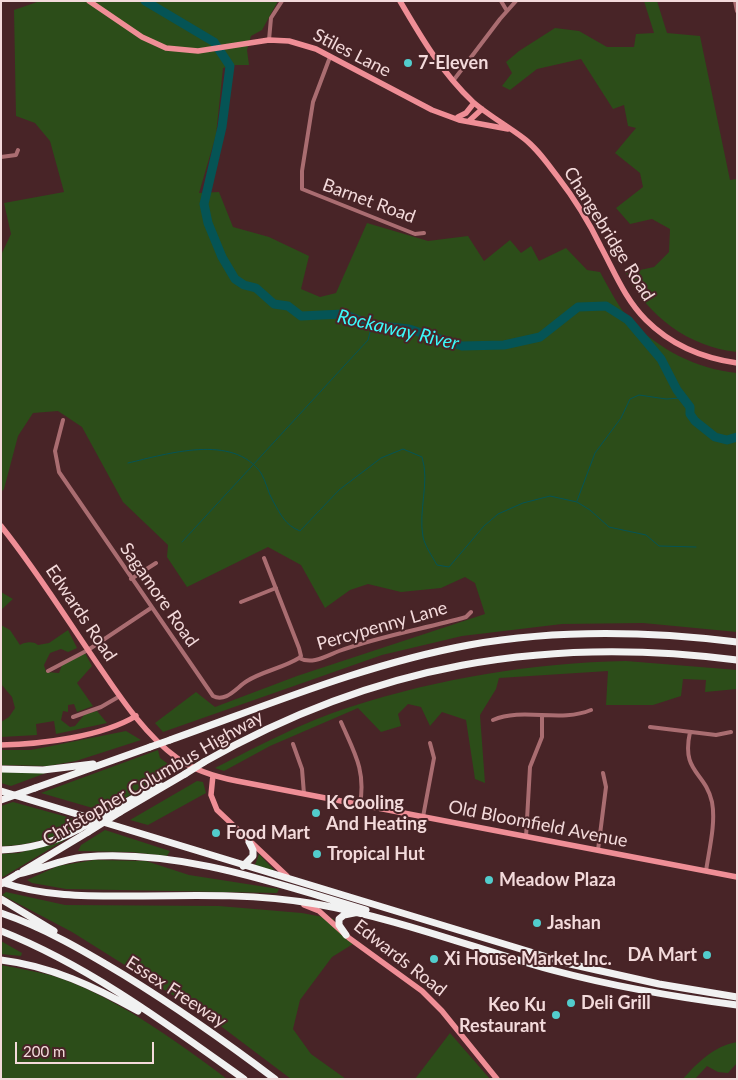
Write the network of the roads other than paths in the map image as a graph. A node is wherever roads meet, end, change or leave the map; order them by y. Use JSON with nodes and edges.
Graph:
{"nodes":[{"id":1,"x":90,"y":1,"type":"edge"},
{"id":2,"x":282,"y":1,"type":"edge"},
{"id":3,"x":400,"y":1,"type":"edge"},
{"id":4,"x":501,"y":1,"type":"edge"},
{"id":5,"x":516,"y":1,"type":"edge"},
{"id":6,"x":735,"y":1,"type":"edge"},
{"id":7,"x":737,"y":11,"type":"edge"},
{"id":8,"x":506,"y":12,"type":"junction"},
{"id":9,"x":270,"y":40,"type":"junction"},
{"id":10,"x":330,"y":57,"type":"junction"},
{"id":11,"x":453,"y":81,"type":"junction"},
{"id":12,"x":474,"y":103,"type":"junction"},
{"id":13,"x":482,"y":109,"type":"junction"},
{"id":14,"x":458,"y":117,"type":"junction"},
{"id":15,"x":469,"y":121,"type":"junction"},
{"id":16,"x":512,"y":130,"type":"junction"},
{"id":17,"x":18,"y":150,"type":"dead end"},
{"id":18,"x":1,"y":157,"type":"edge"},
{"id":19,"x":424,"y":233,"type":"dead end"},
{"id":20,"x":737,"y":363,"type":"edge"},
{"id":21,"x":63,"y":420,"type":"dead end"},
{"id":22,"x":1,"y":526,"type":"edge"},
{"id":23,"x":264,"y":558,"type":"dead end"},
{"id":24,"x":156,"y":563,"type":"dead end"},
{"id":25,"x":131,"y":579,"type":"junction"},
{"id":26,"x":276,"y":588,"type":"junction"},
{"id":27,"x":241,"y":602,"type":"dead end"},
{"id":28,"x":151,"y":608,"type":"junction"},
{"id":29,"x":471,"y":612,"type":"dead end"},
{"id":30,"x":737,"y":642,"type":"edge"},
{"id":31,"x":88,"y":650,"type":"junction"},
{"id":32,"x":299,"y":658,"type":"junction"},
{"id":33,"x":737,"y":660,"type":"edge"},
{"id":34,"x":48,"y":671,"type":"dead end"},
{"id":35,"x":120,"y":696,"type":"junction"},
{"id":36,"x":591,"y":710,"type":"dead end"},
{"id":37,"x":136,"y":716,"type":"junction"},
{"id":38,"x":542,"y":716,"type":"junction"},
{"id":39,"x":72,"y":717,"type":"dead end"},
{"id":40,"x":493,"y":720,"type":"dead end"},
{"id":41,"x":340,"y":722,"type":"dead end"},
{"id":42,"x":650,"y":727,"type":"dead end"},
{"id":43,"x":690,"y":732,"type":"junction"},
{"id":44,"x":731,"y":732,"type":"dead end"},
{"id":45,"x":430,"y":743,"type":"dead end"},
{"id":46,"x":293,"y":744,"type":"dead end"},
{"id":47,"x":1,"y":745,"type":"edge"},
{"id":48,"x":107,"y":763,"type":"junction"},
{"id":49,"x":1,"y":769,"type":"edge"},
{"id":50,"x":603,"y":773,"type":"dead end"},
{"id":51,"x":214,"y":776,"type":"junction"},
{"id":52,"x":164,"y":786,"type":"junction"},
{"id":53,"x":1,"y":791,"type":"edge"},
{"id":54,"x":304,"y":794,"type":"junction"},
{"id":55,"x":1,"y":800,"type":"edge"},
{"id":56,"x":360,"y":804,"type":"junction"},
{"id":57,"x":423,"y":817,"type":"junction"},
{"id":58,"x":526,"y":837,"type":"junction"},
{"id":59,"x":249,"y":842,"type":"junction"},
{"id":60,"x":1,"y":850,"type":"edge"},
{"id":61,"x":598,"y":850,"type":"junction"},
{"id":62,"x":243,"y":866,"type":"junction"},
{"id":63,"x":706,"y":871,"type":"junction"},
{"id":64,"x":18,"y":874,"type":"junction"},
{"id":65,"x":737,"y":877,"type":"edge"},
{"id":66,"x":296,"y":882,"type":"junction"},
{"id":67,"x":1,"y":883,"type":"edge"},
{"id":68,"x":1,"y":899,"type":"edge"},
{"id":69,"x":290,"y":900,"type":"junction"},
{"id":70,"x":358,"y":912,"type":"junction"},
{"id":71,"x":1,"y":913,"type":"edge"},
{"id":72,"x":371,"y":916,"type":"junction"},
{"id":73,"x":1,"y":931,"type":"edge"},
{"id":74,"x":346,"y":935,"type":"junction"},
{"id":75,"x":56,"y":936,"type":"junction"},
{"id":76,"x":1,"y":960,"type":"edge"},
{"id":77,"x":737,"y":997,"type":"edge"},
{"id":78,"x":737,"y":1005,"type":"edge"},
{"id":79,"x":168,"y":1026,"type":"junction"},
{"id":80,"x":244,"y":1079,"type":"edge"},
{"id":81,"x":275,"y":1079,"type":"edge"},
{"id":82,"x":497,"y":1079,"type":"edge"}],
"edges":[{"from":1,"to":9,"type":"street","name":"Stiles Lane"},
{"from":2,"to":9,"type":"street"},
{"from":3,"to":11,"type":"street","name":"Changebridge Road"},
{"from":4,"to":8,"type":"street"},
{"from":5,"to":8,"type":"street"},
{"from":6,"to":7,"type":"street"},
{"from":8,"to":11,"type":"street"},
{"from":9,"to":10,"type":"street","name":"Stiles Lane"},
{"from":10,"to":14,"type":"street","name":"Stiles Lane"},
{"from":10,"to":19,"type":"street","name":"Barnet Road"},
{"from":11,"to":12,"type":"street","name":"Changebridge Road"},
{"from":12,"to":13,"type":"street","name":"Changebridge Road"},
{"from":12,"to":14,"type":"street"},
{"from":13,"to":15,"type":"street"},
{"from":13,"to":16,"type":"street","name":"Changebridge Road"},
{"from":14,"to":15,"type":"street","name":"Stiles Lane"},
{"from":15,"to":16,"type":"street","name":"Stiles Lane"},
{"from":16,"to":20,"type":"street","name":"Changebridge Road"},
{"from":17,"to":18,"type":"street"},
{"from":21,"to":25,"type":"street","name":"Sagamore Road"},
{"from":22,"to":31,"type":"street","name":"Edwards Road"},
{"from":23,"to":26,"type":"street"},
{"from":24,"to":25,"type":"street"},
{"from":25,"to":28,"type":"street","name":"Sagamore Road"},
{"from":26,"to":27,"type":"street"},
{"from":26,"to":32,"type":"street"},
{"from":28,"to":31,"type":"street"},
{"from":28,"to":32,"type":"street","name":"Sagamore Road"},
{"from":29,"to":32,"type":"street","name":"Percypenny Lane"},
{"from":30,"to":48,"type":"highway","name":"Christopher Columbus Highway","bridge":true},
{"from":31,"to":34,"type":"street"},
{"from":31,"to":35,"type":"street","name":"Edwards Road"},
{"from":33,"to":52,"type":"highway","name":"Christopher Columbus Highway","bridge":true},
{"from":35,"to":37,"type":"street","name":"Edwards Road"},
{"from":35,"to":39,"type":"street"},
{"from":36,"to":38,"type":"street"},
{"from":37,"to":47,"type":"street"},
{"from":37,"to":51,"type":"street","name":"Old Bloomfield Avenue"},
{"from":38,"to":40,"type":"street"},
{"from":38,"to":58,"type":"street"},
{"from":41,"to":56,"type":"street"},
{"from":42,"to":43,"type":"street"},
{"from":43,"to":44,"type":"street"},
{"from":43,"to":63,"type":"street"},
{"from":45,"to":57,"type":"street"},
{"from":46,"to":54,"type":"street"},
{"from":48,"to":49,"type":"highway"},
{"from":48,"to":55,"type":"highway","name":"Christopher Columbus Highway","bridge":true},
{"from":50,"to":61,"type":"street"},
{"from":51,"to":54,"type":"street","name":"Old Bloomfield Avenue"},
{"from":51,"to":59,"type":"street"},
{"from":52,"to":60,"type":"highway","bridge":true},
{"from":52,"to":64,"type":"highway","name":"Christopher Columbus Highway","bridge":true},
{"from":53,"to":62,"type":"highway"},
{"from":54,"to":56,"type":"street","name":"Old Bloomfield Avenue"},
{"from":56,"to":57,"type":"street","name":"Old Bloomfield Avenue"},
{"from":57,"to":58,"type":"street","name":"Old Bloomfield Avenue"},
{"from":58,"to":61,"type":"street","name":"Old Bloomfield Avenue"},
{"from":59,"to":62,"type":"highway"},
{"from":59,"to":66,"type":"street"},
{"from":61,"to":63,"type":"street","name":"Old Bloomfield Avenue"},
{"from":62,"to":66,"type":"highway"},
{"from":63,"to":65,"type":"street","name":"Old Bloomfield Avenue"},
{"from":64,"to":67,"type":"highway","name":"Christopher Columbus Highway","bridge":true},
{"from":64,"to":72,"type":"highway"},
{"from":66,"to":77,"type":"highway"},
{"from":67,"to":69,"type":"highway"},
{"from":68,"to":75,"type":"highway"},
{"from":69,"to":70,"type":"highway"},
{"from":69,"to":74,"type":"street","name":"Edwards Road"},
{"from":70,"to":72,"type":"highway"},
{"from":70,"to":74,"type":"highway"},
{"from":71,"to":75,"type":"highway"},
{"from":72,"to":78,"type":"highway"},
{"from":73,"to":79,"type":"highway"},
{"from":74,"to":82,"type":"street","name":"Edwards Road"},
{"from":75,"to":81,"type":"highway","name":"Essex Freeway"},
{"from":76,"to":79,"type":"highway"},
{"from":79,"to":80,"type":"highway","name":"Essex Freeway"}]}
